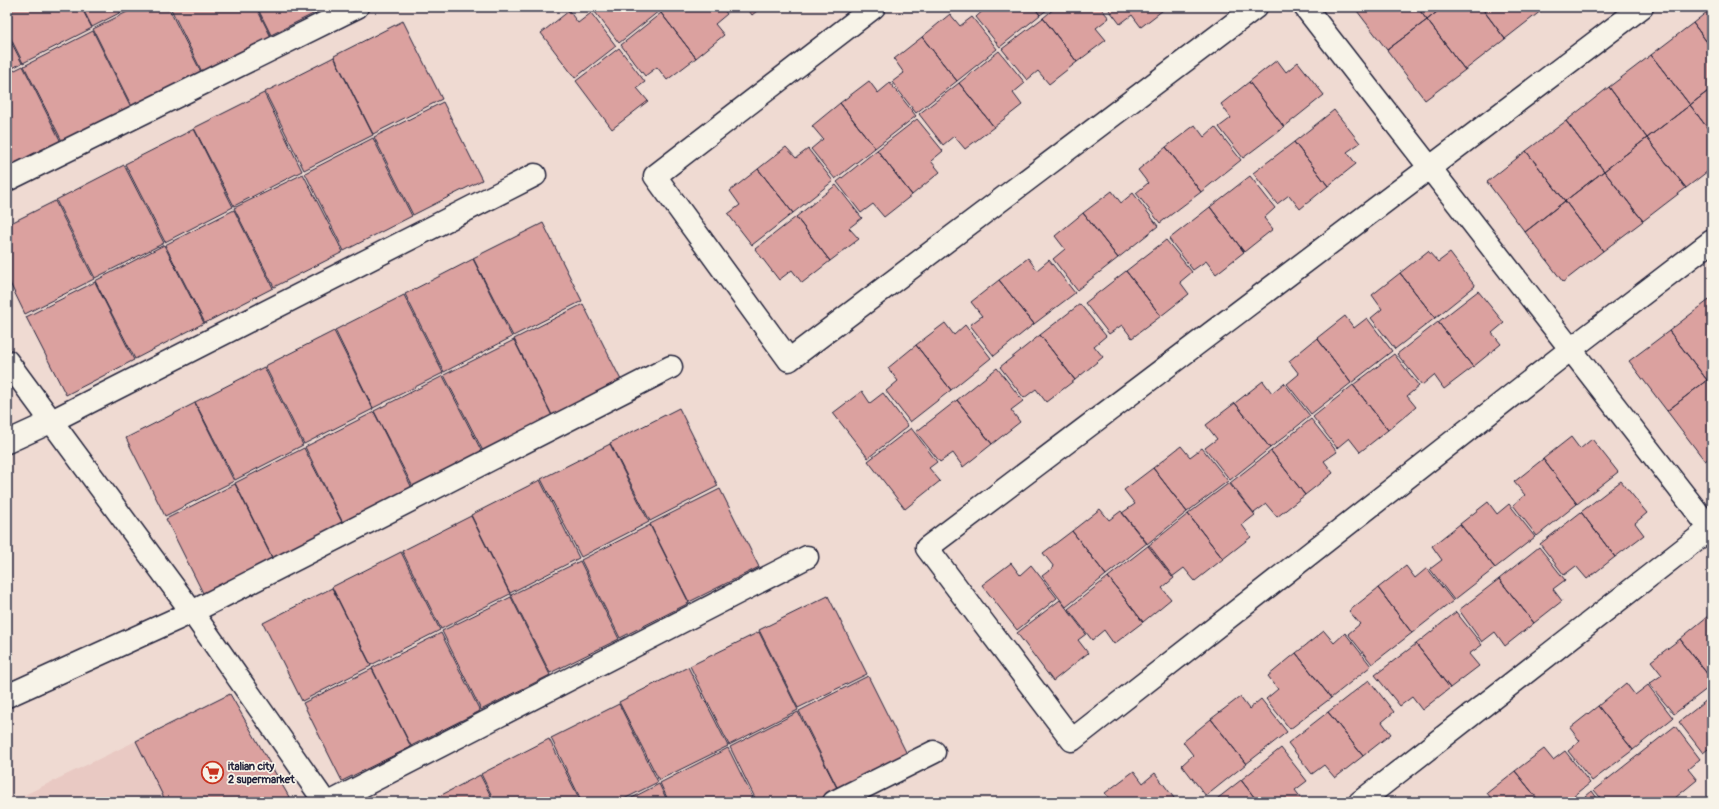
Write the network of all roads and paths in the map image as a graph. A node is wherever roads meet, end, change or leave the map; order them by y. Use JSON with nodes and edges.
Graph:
{"nodes":[{"id":1,"x":357,"y":7,"type":"edge"},
{"id":2,"x":874,"y":7,"type":"edge"},
{"id":3,"x":1256,"y":7,"type":"edge"},
{"id":4,"x":1305,"y":7,"type":"edge"},
{"id":5,"x":1642,"y":7,"type":"edge"},
{"id":6,"x":1430,"y":168,"type":"junction"},
{"id":7,"x":535,"y":175,"type":"dead end"},
{"id":8,"x":7,"y":180,"type":"edge"},
{"id":9,"x":1712,"y":241,"type":"edge"},
{"id":10,"x":1571,"y":349,"type":"junction"},
{"id":11,"x":7,"y":361,"type":"edge"},
{"id":12,"x":671,"y":366,"type":"dead end"},
{"id":13,"x":52,"y":421,"type":"junction"},
{"id":14,"x":7,"y":442,"type":"edge"},
{"id":15,"x":1711,"y":528,"type":"edge"},
{"id":16,"x":807,"y":557,"type":"dead end"},
{"id":17,"x":192,"y":612,"type":"junction"},
{"id":18,"x":7,"y":696,"type":"edge"},
{"id":19,"x":934,"y":752,"type":"dead end"},
{"id":20,"x":325,"y":802,"type":"edge"},
{"id":21,"x":331,"y":802,"type":"edge"},
{"id":22,"x":834,"y":802,"type":"edge"},
{"id":23,"x":1360,"y":802,"type":"edge"}],
"edges":[{"from":1,"to":8,"type":"street"},
{"from":2,"to":3,"type":"street"},
{"from":4,"to":6,"type":"street"},
{"from":5,"to":6,"type":"street"},
{"from":6,"to":10,"type":"street"},
{"from":6,"to":10,"type":"street"},
{"from":7,"to":13,"type":"street"},
{"from":9,"to":10,"type":"street"},
{"from":10,"to":15,"type":"street"},
{"from":11,"to":13,"type":"street"},
{"from":12,"to":17,"type":"street"},
{"from":13,"to":14,"type":"street"},
{"from":13,"to":17,"type":"street"},
{"from":15,"to":23,"type":"street"},
{"from":16,"to":21,"type":"street"},
{"from":17,"to":18,"type":"street"},
{"from":17,"to":20,"type":"street"},
{"from":19,"to":22,"type":"street"}]}
